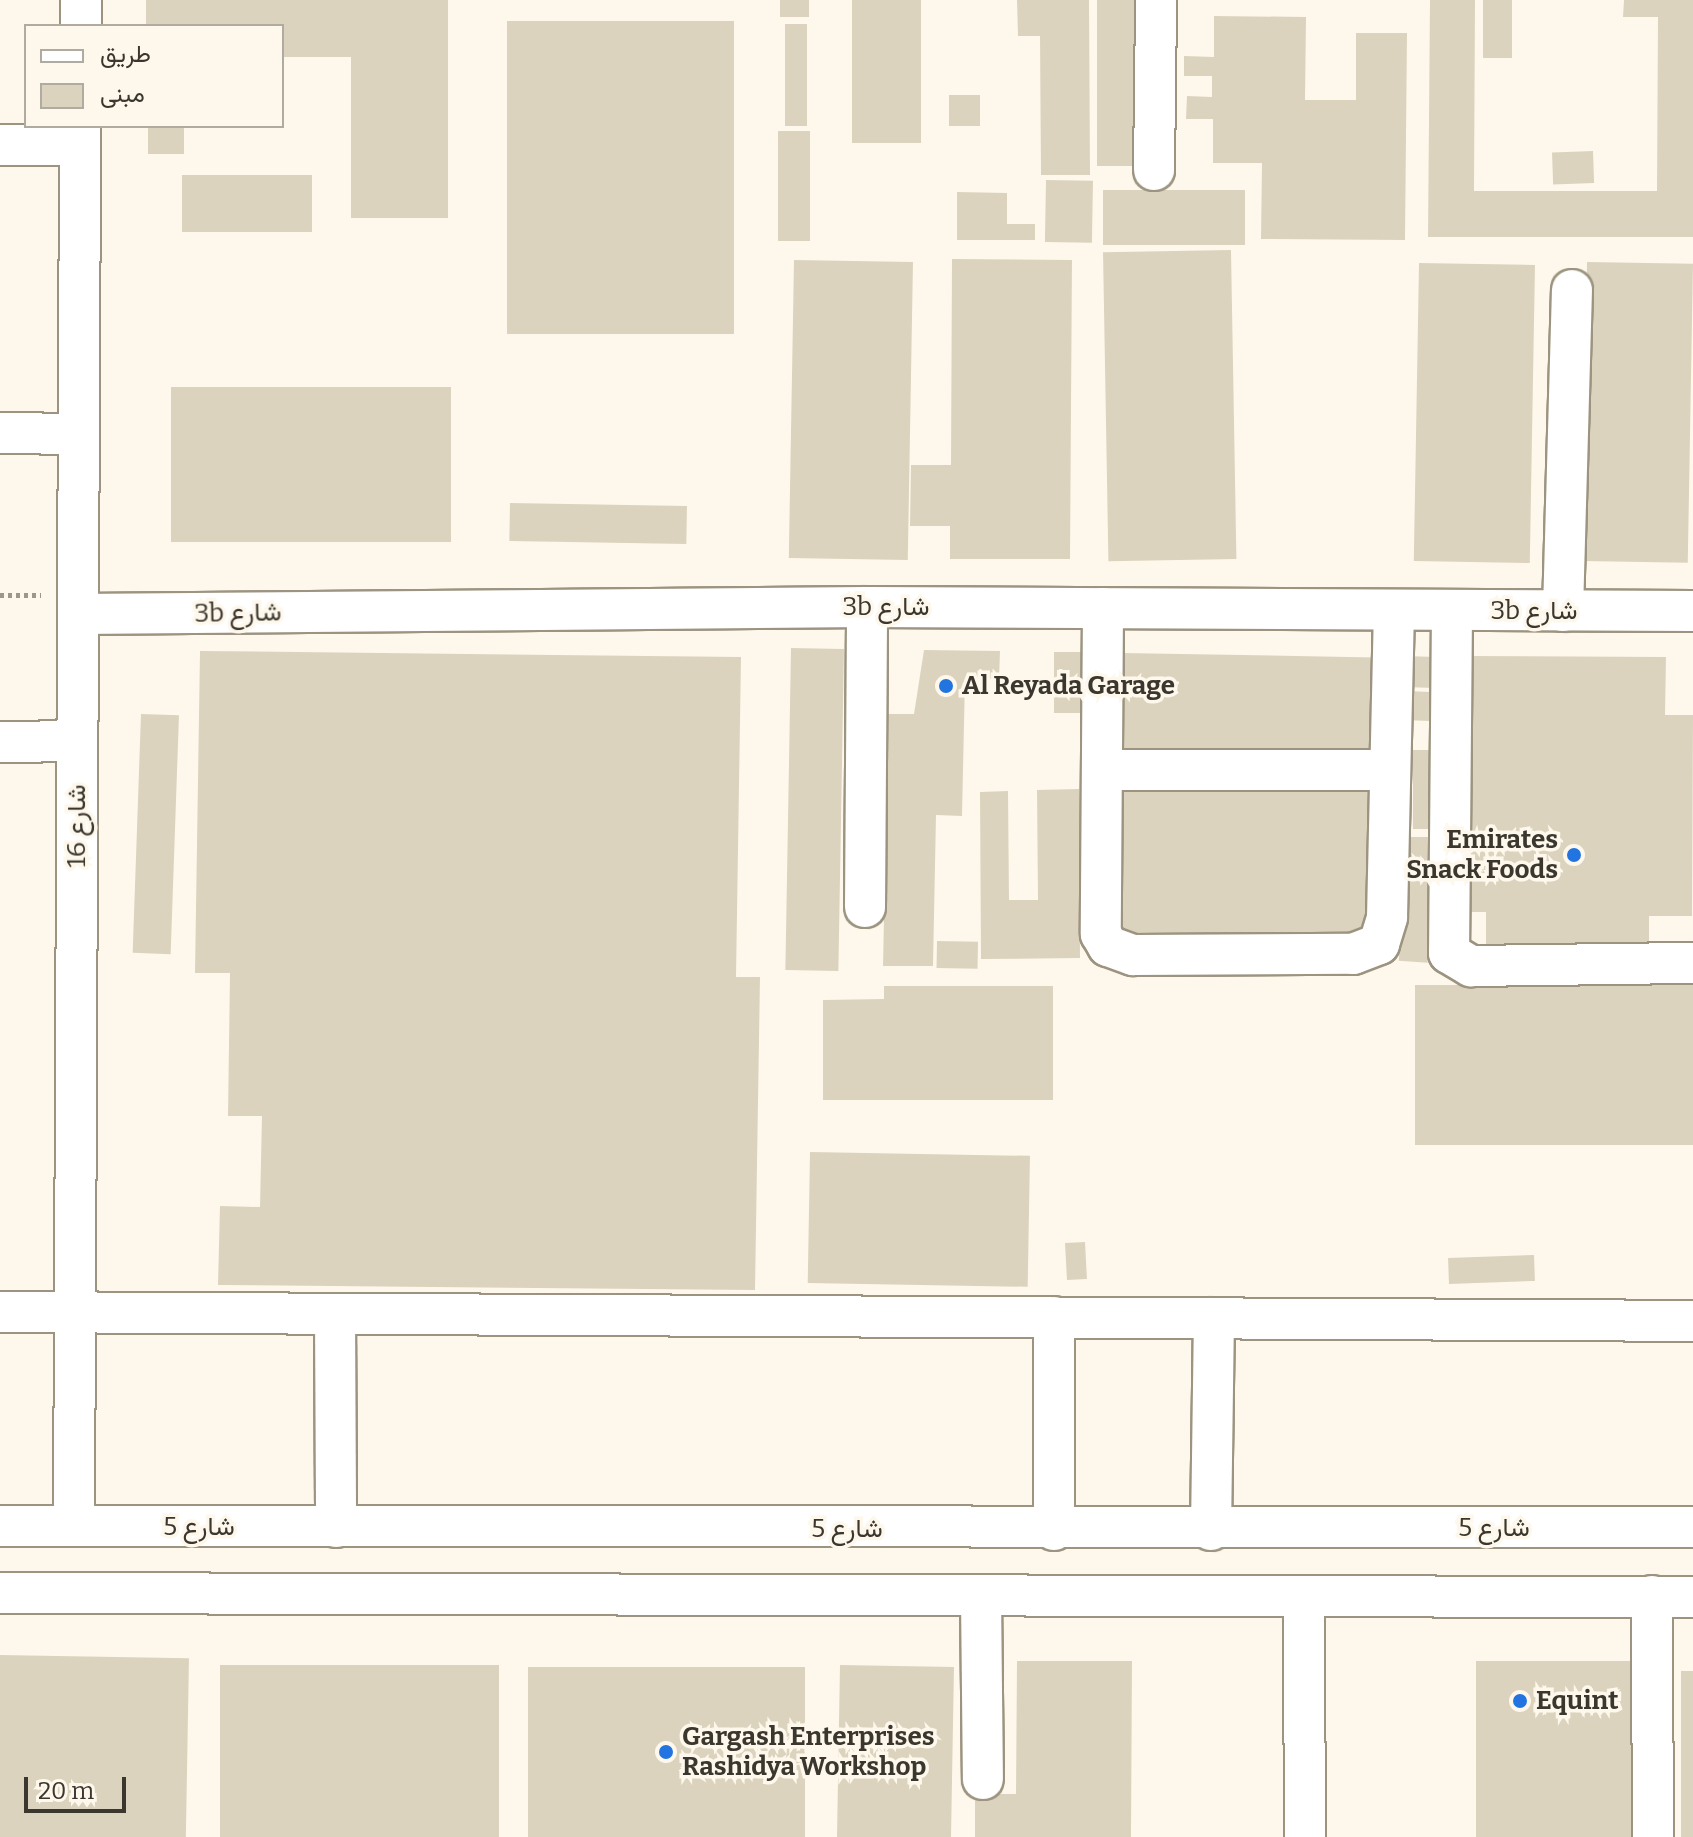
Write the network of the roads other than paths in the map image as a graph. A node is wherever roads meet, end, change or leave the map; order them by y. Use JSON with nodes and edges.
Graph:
{"nodes":[{"id":1,"x":81,"y":0,"type":"edge"},
{"id":2,"x":1156,"y":0,"type":"edge"},
{"id":3,"x":81,"y":24,"type":"edge"},
{"id":4,"x":80,"y":135,"type":"edge"},
{"id":5,"x":0,"y":145,"type":"edge"},
{"id":6,"x":1154,"y":170,"type":"dead end"},
{"id":7,"x":1572,"y":290,"type":"dead end"},
{"id":8,"x":0,"y":433,"type":"edge"},
{"id":9,"x":78,"y":434,"type":"junction"},
{"id":10,"x":867,"y":607,"type":"junction"},
{"id":11,"x":1103,"y":608,"type":"junction"},
{"id":12,"x":1394,"y":610,"type":"junction"},
{"id":13,"x":1452,"y":611,"type":"junction"},
{"id":14,"x":1563,"y":611,"type":"junction"},
{"id":15,"x":1693,"y":611,"type":"edge"},
{"id":16,"x":78,"y":614,"type":"junction"},
{"id":17,"x":77,"y":741,"type":"junction"},
{"id":18,"x":0,"y":742,"type":"edge"},
{"id":19,"x":1102,"y":770,"type":"junction"},
{"id":20,"x":1390,"y":770,"type":"junction"},
{"id":21,"x":865,"y":907,"type":"dead end"},
{"id":22,"x":1693,"y":963,"type":"edge"},
{"id":23,"x":0,"y":1312,"type":"edge"},
{"id":24,"x":75,"y":1312,"type":"junction"},
{"id":25,"x":335,"y":1314,"type":"junction"},
{"id":26,"x":1054,"y":1317,"type":"junction"},
{"id":27,"x":1214,"y":1318,"type":"junction"},
{"id":28,"x":1693,"y":1321,"type":"edge"},
{"id":29,"x":0,"y":1526,"type":"edge"},
{"id":30,"x":74,"y":1526,"type":"junction"},
{"id":31,"x":336,"y":1527,"type":"junction"},
{"id":32,"x":1693,"y":1527,"type":"edge"},
{"id":33,"x":1054,"y":1530,"type":"junction"},
{"id":34,"x":1211,"y":1530,"type":"junction"},
{"id":35,"x":0,"y":1593,"type":"edge"},
{"id":36,"x":981,"y":1596,"type":"junction"},
{"id":37,"x":1304,"y":1596,"type":"junction"},
{"id":38,"x":1652,"y":1596,"type":"junction"},
{"id":39,"x":1693,"y":1597,"type":"edge"},
{"id":40,"x":983,"y":1779,"type":"dead end"},
{"id":41,"x":1305,"y":1837,"type":"edge"},
{"id":42,"x":1653,"y":1837,"type":"edge"}],
"edges":[{"from":1,"to":3,"type":"street"},
{"from":2,"to":6,"type":"street"},
{"from":4,"to":5,"type":"street"},
{"from":4,"to":9,"type":"street","name":"شارع 16"},
{"from":7,"to":14,"type":"street"},
{"from":8,"to":9,"type":"street"},
{"from":9,"to":16,"type":"street","name":"شارع 16"},
{"from":10,"to":11,"type":"street","name":"3b شارع"},
{"from":10,"to":16,"type":"street","name":"3b شارع"},
{"from":10,"to":21,"type":"street"},
{"from":11,"to":12,"type":"street","name":"3b شارع"},
{"from":11,"to":19,"type":"street"},
{"from":12,"to":13,"type":"street","name":"3b شارع"},
{"from":12,"to":20,"type":"street"},
{"from":13,"to":14,"type":"street","name":"3b شارع"},
{"from":13,"to":22,"type":"street"},
{"from":14,"to":15,"type":"street","name":"3b شارع"},
{"from":16,"to":17,"type":"street","name":"شارع 16"},
{"from":17,"to":18,"type":"street"},
{"from":17,"to":24,"type":"street","name":"شارع 16"},
{"from":19,"to":20,"type":"street"},
{"from":19,"to":20,"type":"street"},
{"from":23,"to":24,"type":"street"},
{"from":24,"to":25,"type":"street"},
{"from":24,"to":30,"type":"street","name":"شارع 16"},
{"from":25,"to":26,"type":"street"},
{"from":25,"to":31,"type":"street"},
{"from":26,"to":27,"type":"street"},
{"from":26,"to":33,"type":"street"},
{"from":27,"to":28,"type":"street"},
{"from":27,"to":34,"type":"street"},
{"from":29,"to":30,"type":"street","name":"شارع 5"},
{"from":30,"to":31,"type":"street","name":"شارع 5"},
{"from":31,"to":33,"type":"street","name":"شارع 5"},
{"from":32,"to":34,"type":"street","name":"شارع 5"},
{"from":33,"to":34,"type":"street","name":"شارع 5"},
{"from":35,"to":36,"type":"street"},
{"from":36,"to":37,"type":"street"},
{"from":36,"to":40,"type":"street"},
{"from":37,"to":38,"type":"street"},
{"from":37,"to":41,"type":"street"},
{"from":38,"to":39,"type":"street"},
{"from":38,"to":42,"type":"street"}]}
